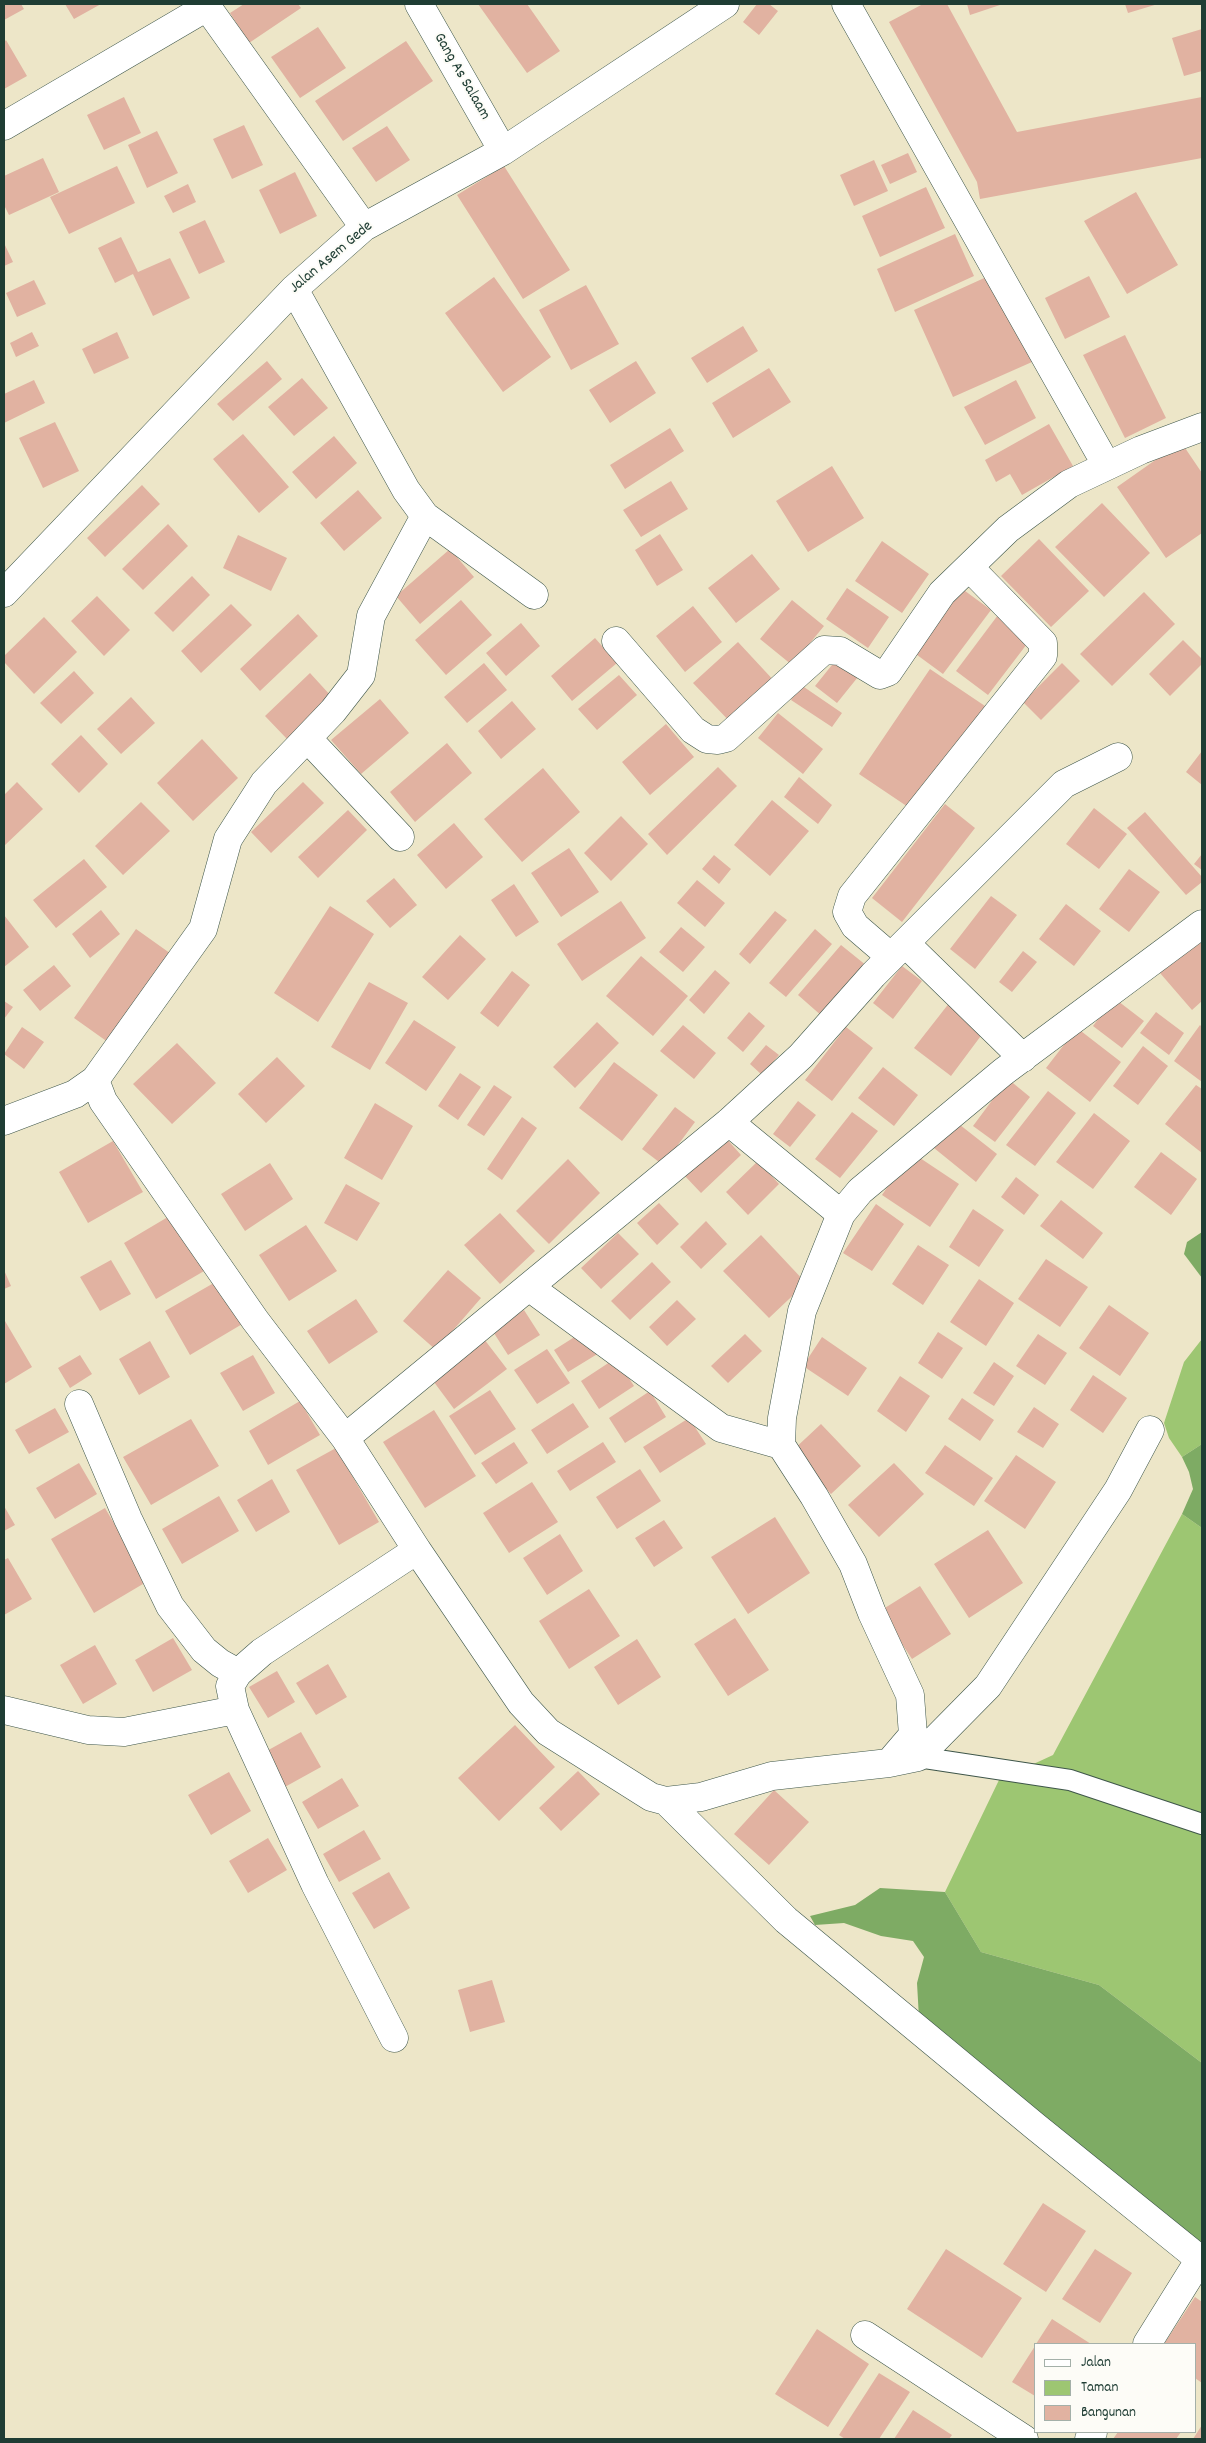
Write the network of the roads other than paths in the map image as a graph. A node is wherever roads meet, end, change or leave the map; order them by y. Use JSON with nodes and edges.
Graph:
{"nodes":[{"id":1,"x":419,"y":4,"type":"edge"},
{"id":2,"x":725,"y":4,"type":"edge"},
{"id":3,"x":846,"y":4,"type":"edge"},
{"id":4,"x":206,"y":5,"type":"edge"},
{"id":5,"x":4,"y":126,"type":"edge"},
{"id":6,"x":503,"y":151,"type":"junction"},
{"id":7,"x":364,"y":227,"type":"junction"},
{"id":8,"x":294,"y":289,"type":"junction"},
{"id":9,"x":1202,"y":427,"type":"edge"},
{"id":10,"x":1107,"y":466,"type":"junction"},
{"id":11,"x":425,"y":516,"type":"junction"},
{"id":12,"x":969,"y":567,"type":"junction"},
{"id":13,"x":4,"y":593,"type":"edge"},
{"id":14,"x":534,"y":596,"type":"dead end"},
{"id":15,"x":616,"y":641,"type":"dead end"},
{"id":16,"x":308,"y":739,"type":"junction"},
{"id":17,"x":1118,"y":757,"type":"dead end"},
{"id":18,"x":400,"y":837,"type":"dead end"},
{"id":19,"x":1202,"y":924,"type":"edge"},
{"id":20,"x":898,"y":950,"type":"junction"},
{"id":21,"x":1023,"y":1058,"type":"junction"},
{"id":22,"x":95,"y":1080,"type":"junction"},
{"id":23,"x":4,"y":1122,"type":"edge"},
{"id":24,"x":730,"y":1122,"type":"junction"},
{"id":25,"x":842,"y":1214,"type":"junction"},
{"id":26,"x":530,"y":1287,"type":"junction"},
{"id":27,"x":79,"y":1404,"type":"dead end"},
{"id":28,"x":1150,"y":1430,"type":"dead end"},
{"id":29,"x":345,"y":1438,"type":"junction"},
{"id":30,"x":780,"y":1445,"type":"junction"},
{"id":31,"x":417,"y":1550,"type":"junction"},
{"id":32,"x":238,"y":1673,"type":"junction"},
{"id":33,"x":4,"y":1710,"type":"edge"},
{"id":34,"x":235,"y":1710,"type":"junction"},
{"id":35,"x":918,"y":1757,"type":"junction"},
{"id":36,"x":889,"y":1763,"type":"junction"},
{"id":37,"x":666,"y":1801,"type":"junction"},
{"id":38,"x":1202,"y":1824,"type":"edge"},
{"id":39,"x":394,"y":2038,"type":"dead end"},
{"id":40,"x":1201,"y":2260,"type":"edge"},
{"id":41,"x":865,"y":2335,"type":"dead end"},
{"id":42,"x":1148,"y":2343,"type":"edge"},
{"id":43,"x":1024,"y":2439,"type":"edge"}],
"edges":[{"from":1,"to":6,"type":"street","name":"Gang As Salaam"},
{"from":2,"to":6,"type":"street","name":"Jalan Asem Gede"},
{"from":3,"to":10,"type":"street"},
{"from":4,"to":5,"type":"street"},
{"from":4,"to":7,"type":"street"},
{"from":6,"to":7,"type":"street","name":"Jalan Asem Gede"},
{"from":7,"to":8,"type":"street","name":"Jalan Asem Gede"},
{"from":8,"to":11,"type":"street"},
{"from":8,"to":13,"type":"street","name":"Jalan Asem Gede"},
{"from":9,"to":10,"type":"street"},
{"from":10,"to":12,"type":"street"},
{"from":11,"to":14,"type":"street"},
{"from":11,"to":16,"type":"street"},
{"from":12,"to":15,"type":"street"},
{"from":12,"to":20,"type":"street"},
{"from":16,"to":18,"type":"street"},
{"from":16,"to":22,"type":"street"},
{"from":17,"to":20,"type":"street"},
{"from":19,"to":21,"type":"street"},
{"from":20,"to":21,"type":"street"},
{"from":20,"to":24,"type":"street"},
{"from":21,"to":25,"type":"street"},
{"from":22,"to":23,"type":"street"},
{"from":22,"to":29,"type":"street"},
{"from":24,"to":25,"type":"street"},
{"from":24,"to":26,"type":"street"},
{"from":25,"to":30,"type":"street"},
{"from":26,"to":29,"type":"street"},
{"from":26,"to":30,"type":"street"},
{"from":27,"to":32,"type":"street"},
{"from":28,"to":35,"type":"street"},
{"from":29,"to":31,"type":"street"},
{"from":30,"to":36,"type":"street"},
{"from":31,"to":32,"type":"street"},
{"from":31,"to":37,"type":"street"},
{"from":32,"to":34,"type":"street"},
{"from":33,"to":34,"type":"street"},
{"from":34,"to":39,"type":"street"},
{"from":35,"to":36,"type":"street"},
{"from":35,"to":38,"type":"lane"},
{"from":36,"to":37,"type":"street"},
{"from":37,"to":40,"type":"street"},
{"from":40,"to":42,"type":"street"},
{"from":41,"to":43,"type":"street"}]}
